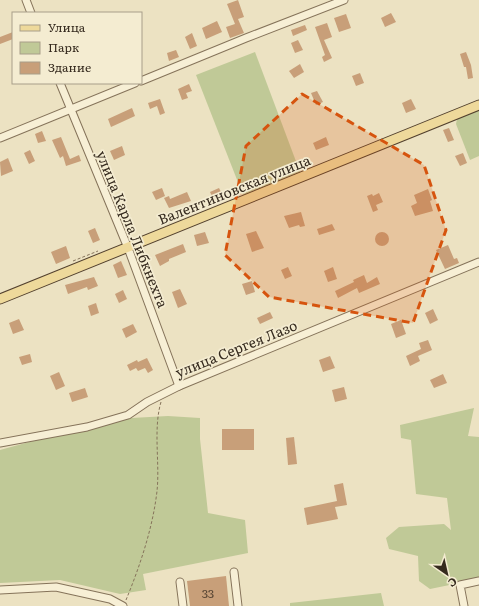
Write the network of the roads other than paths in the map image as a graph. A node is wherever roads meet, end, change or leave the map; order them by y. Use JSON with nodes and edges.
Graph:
{"nodes":[{"id":1,"x":26,"y":0,"type":"edge"},
{"id":2,"x":344,"y":0,"type":"edge"},
{"id":3,"x":31,"y":12,"type":"edge"},
{"id":4,"x":142,"y":80,"type":"edge"},
{"id":5,"x":60,"y":84,"type":"edge"},
{"id":6,"x":132,"y":84,"type":"edge"},
{"id":7,"x":479,"y":105,"type":"edge"},
{"id":8,"x":70,"y":109,"type":"junction"},
{"id":9,"x":0,"y":138,"type":"edge"},
{"id":10,"x":128,"y":248,"type":"junction"},
{"id":11,"x":479,"y":262,"type":"edge"},
{"id":12,"x":0,"y":299,"type":"edge"},
{"id":13,"x":179,"y":386,"type":"junction"},
{"id":14,"x":0,"y":443,"type":"edge"},
{"id":15,"x":234,"y":572,"type":"dead end"},
{"id":16,"x":180,"y":582,"type":"dead end"},
{"id":17,"x":479,"y":582,"type":"edge"},
{"id":18,"x":0,"y":590,"type":"edge"},
{"id":19,"x":123,"y":606,"type":"edge"},
{"id":20,"x":183,"y":606,"type":"edge"},
{"id":21,"x":238,"y":606,"type":"edge"},
{"id":22,"x":464,"y":606,"type":"edge"}],
"edges":[{"from":1,"to":3,"type":"street"},
{"from":2,"to":4,"type":"street"},
{"from":5,"to":8,"type":"street","name":"улица Карла Либкнехта"},
{"from":6,"to":8,"type":"street"},
{"from":7,"to":10,"type":"main road","name":"Валентиновская улица"},
{"from":8,"to":9,"type":"street"},
{"from":8,"to":10,"type":"street","name":"улица Карла Либкнехта"},
{"from":10,"to":12,"type":"main road","name":"Валентиновская улица"},
{"from":10,"to":13,"type":"street","name":"улица Карла Либкнехта"},
{"from":11,"to":13,"type":"street","name":"улица Сергея Лазо"},
{"from":13,"to":14,"type":"street","name":"улица Сергея Лазо"},
{"from":15,"to":21,"type":"street"},
{"from":16,"to":20,"type":"street"},
{"from":17,"to":22,"type":"street"},
{"from":18,"to":19,"type":"street"}]}
